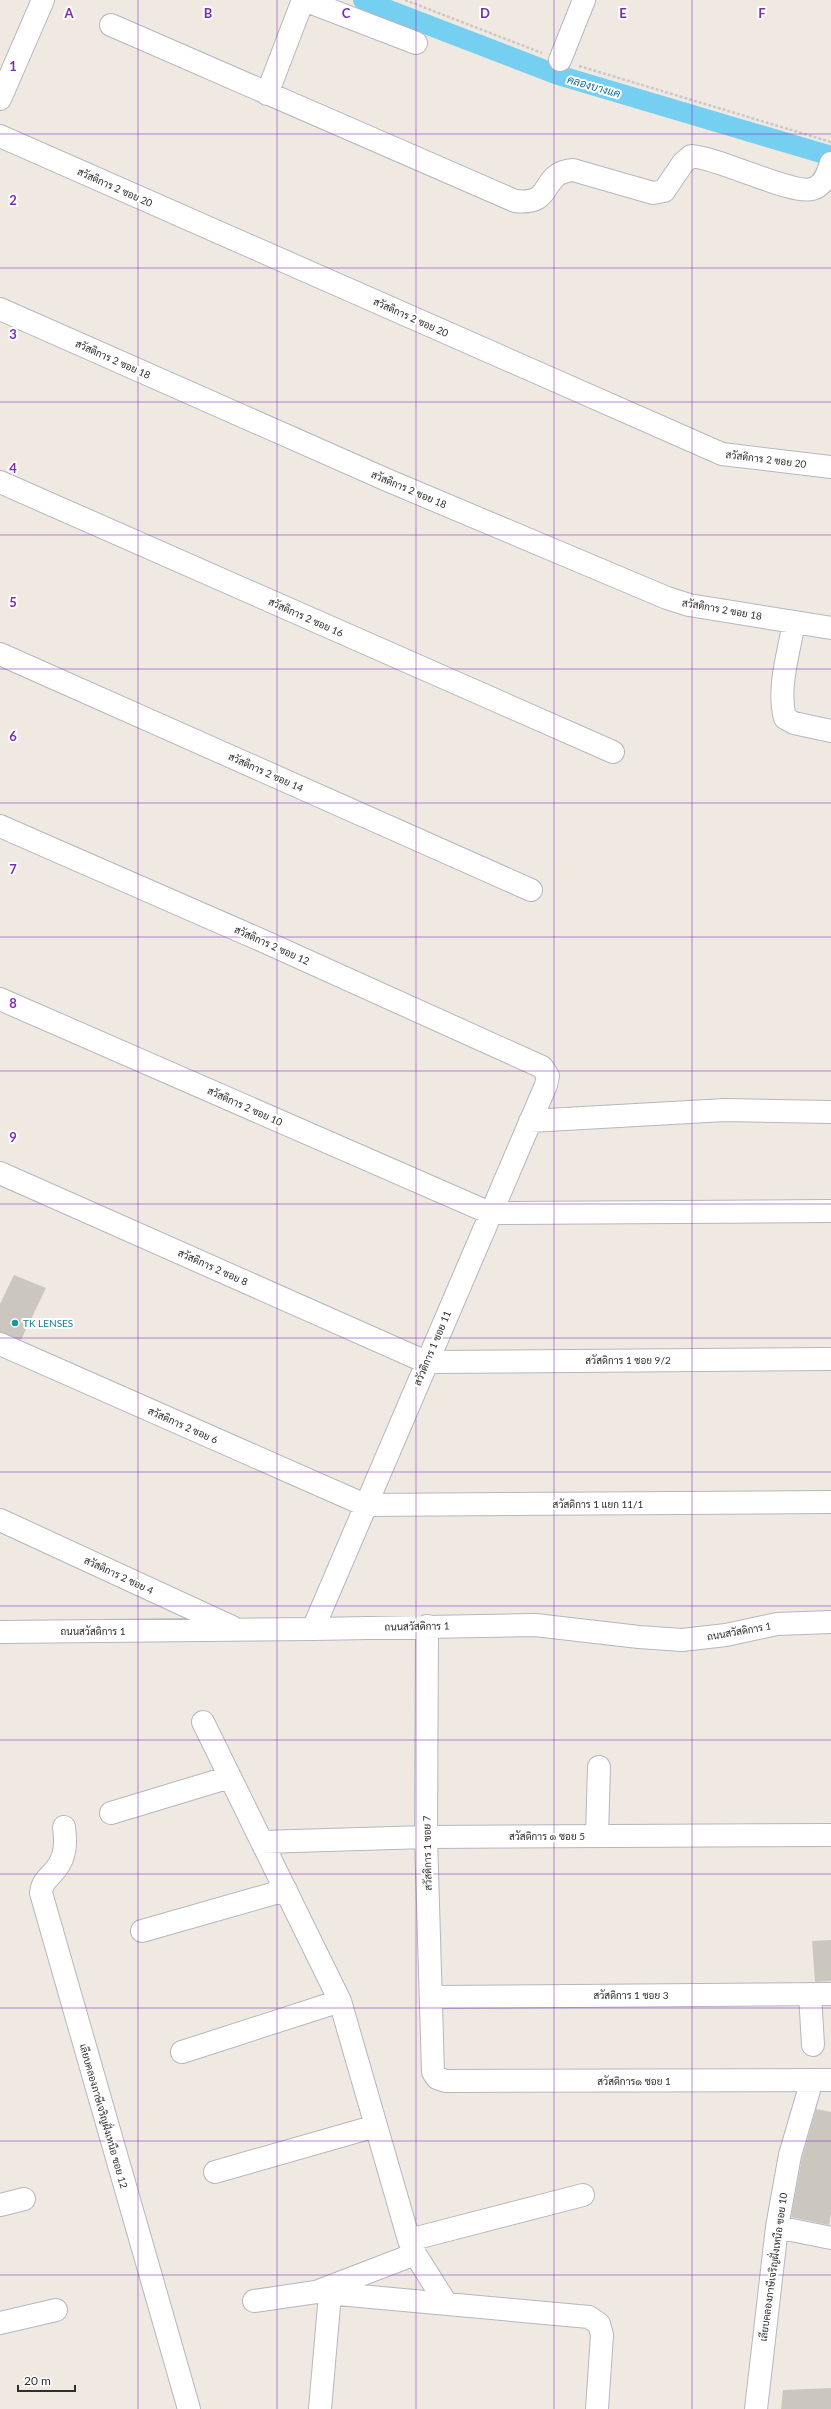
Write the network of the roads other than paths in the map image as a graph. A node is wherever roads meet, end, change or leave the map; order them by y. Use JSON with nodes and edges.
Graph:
{"nodes":[{"id":1,"x":42,"y":0,"type":"edge"},
{"id":2,"x":304,"y":0,"type":"edge"},
{"id":3,"x":584,"y":0,"type":"edge"},
{"id":4,"x":111,"y":25,"type":"dead end"},
{"id":5,"x":416,"y":43,"type":"dead end"},
{"id":6,"x":560,"y":60,"type":"road end"},
{"id":7,"x":267,"y":94,"type":"junction"},
{"id":8,"x":0,"y":99,"type":"edge"},
{"id":9,"x":0,"y":136,"type":"edge"},
{"id":10,"x":829,"y":168,"type":"edge"},
{"id":11,"x":0,"y":309,"type":"edge"},
{"id":12,"x":831,"y":467,"type":"edge"},
{"id":13,"x":0,"y":482,"type":"edge"},
{"id":14,"x":794,"y":622,"type":"junction"},
{"id":15,"x":831,"y":628,"type":"edge"},
{"id":16,"x":0,"y":654,"type":"edge"},
{"id":17,"x":831,"y":731,"type":"edge"},
{"id":18,"x":613,"y":752,"type":"dead end"},
{"id":19,"x":0,"y":826,"type":"edge"},
{"id":20,"x":531,"y":890,"type":"dead end"},
{"id":21,"x":0,"y":999,"type":"edge"},
{"id":22,"x":542,"y":1067,"type":"joint"},
{"id":23,"x":831,"y":1112,"type":"edge"},
{"id":24,"x":530,"y":1121,"type":"junction"},
{"id":25,"x":0,"y":1173,"type":"edge"},
{"id":26,"x":831,"y":1211,"type":"edge"},
{"id":27,"x":490,"y":1213,"type":"junction"},
{"id":28,"x":0,"y":1344,"type":"edge"},
{"id":29,"x":831,"y":1359,"type":"edge"},
{"id":30,"x":426,"y":1362,"type":"junction"},
{"id":31,"x":831,"y":1502,"type":"edge"},
{"id":32,"x":365,"y":1505,"type":"junction"},
{"id":33,"x":0,"y":1520,"type":"edge"},
{"id":34,"x":831,"y":1622,"type":"edge"},
{"id":35,"x":427,"y":1626,"type":"junction"},
{"id":36,"x":239,"y":1630,"type":"junction"},
{"id":37,"x":313,"y":1630,"type":"junction"},
{"id":38,"x":0,"y":1632,"type":"edge"},
{"id":39,"x":203,"y":1722,"type":"dead end"},
{"id":40,"x":599,"y":1767,"type":"dead end"},
{"id":41,"x":230,"y":1777,"type":"junction"},
{"id":42,"x":111,"y":1813,"type":"dead end"},
{"id":43,"x":64,"y":1827,"type":"dead end"},
{"id":44,"x":831,"y":1835,"type":"edge"},
{"id":45,"x":426,"y":1836,"type":"junction"},
{"id":46,"x":597,"y":1836,"type":"junction"},
{"id":47,"x":262,"y":1842,"type":"junction"},
{"id":48,"x":286,"y":1890,"type":"junction"},
{"id":49,"x":142,"y":1931,"type":"dead end"},
{"id":50,"x":821,"y":1994,"type":"edge"},
{"id":51,"x":431,"y":1997,"type":"junction"},
{"id":52,"x":340,"y":2001,"type":"junction"},
{"id":53,"x":813,"y":2045,"type":"dead end"},
{"id":54,"x":182,"y":2052,"type":"dead end"},
{"id":55,"x":437,"y":2078,"type":"joint"},
{"id":56,"x":821,"y":2080,"type":"edge"},
{"id":57,"x":376,"y":2126,"type":"junction"},
{"id":58,"x":215,"y":2172,"type":"dead end"},
{"id":59,"x":583,"y":2195,"type":"dead end"},
{"id":60,"x":24,"y":2199,"type":"dead end"},
{"id":61,"x":0,"y":2204,"type":"edge"},
{"id":62,"x":777,"y":2227,"type":"junction"},
{"id":63,"x":831,"y":2238,"type":"edge"},
{"id":64,"x":412,"y":2247,"type":"junction"},
{"id":65,"x":323,"y":2293,"type":"junction"},
{"id":66,"x":254,"y":2301,"type":"dead end"},
{"id":67,"x":446,"y":2303,"type":"junction"},
{"id":68,"x":56,"y":2310,"type":"dead end"},
{"id":69,"x":0,"y":2323,"type":"edge"},
{"id":70,"x":183,"y":2408,"type":"edge"},
{"id":71,"x":320,"y":2409,"type":"edge"},
{"id":72,"x":597,"y":2409,"type":"edge"},
{"id":73,"x":756,"y":2409,"type":"edge"}],
"edges":[{"from":1,"to":8,"type":"street"},
{"from":2,"to":5,"type":"street"},
{"from":2,"to":7,"type":"street"},
{"from":3,"to":6,"type":"street"},
{"from":4,"to":7,"type":"street"},
{"from":7,"to":10,"type":"street"},
{"from":9,"to":12,"type":"street","name":"สวัสดิการ 2 ซอย 20"},
{"from":11,"to":14,"type":"street","name":"สวัสดิการ 2 ซอย 18"},
{"from":13,"to":18,"type":"street","name":"สวัสดิการ 2 ซอย 16"},
{"from":14,"to":15,"type":"street","name":"สวัสดิการ 2 ซอย 18"},
{"from":14,"to":17,"type":"street"},
{"from":16,"to":20,"type":"street","name":"สวัสดิการ 2 ซอย 14"},
{"from":19,"to":22,"type":"street","name":"สวัสดิการ 2 ซอย 12"},
{"from":21,"to":27,"type":"street","name":"สวัสดิการ 2 ซอย 10"},
{"from":22,"to":24,"type":"street","name":"สวัวดิการ 1 ซอย 11"},
{"from":23,"to":24,"type":"street"},
{"from":24,"to":27,"type":"street","name":"สวัวดิการ 1 ซอย 11"},
{"from":25,"to":30,"type":"street","name":"สวัสดิการ 2 ซอย 8"},
{"from":26,"to":27,"type":"street"},
{"from":27,"to":30,"type":"street","name":"สวัวดิการ 1 ซอย 11"},
{"from":28,"to":32,"type":"street","name":"สวัสดิการ 2 ซอย 6"},
{"from":29,"to":30,"type":"street","name":"สวัสดิการ 1 ซอย 9/2"},
{"from":30,"to":32,"type":"street","name":"สวัวดิการ 1 ซอย 11"},
{"from":31,"to":32,"type":"street","name":"สวัสดิการ 1 แยก 11/1"},
{"from":32,"to":37,"type":"street","name":"สวัวดิการ 1 ซอย 11"},
{"from":33,"to":36,"type":"street","name":"สวัสดิการ 2 ซอย 4"},
{"from":34,"to":35,"type":"street","name":"ถนนสวัสดิการ 1"},
{"from":35,"to":37,"type":"street","name":"ถนนสวัสดิการ 1"},
{"from":35,"to":45,"type":"street","name":"สวัสดิการ 1 ซอย 7"},
{"from":36,"to":37,"type":"street","name":"ถนนสวัสดิการ 1"},
{"from":36,"to":38,"type":"street","name":"ถนนสวัสดิการ 1"},
{"from":39,"to":41,"type":"street"},
{"from":40,"to":46,"type":"street"},
{"from":41,"to":42,"type":"street"},
{"from":41,"to":47,"type":"street"},
{"from":43,"to":70,"type":"street","name":"เลียบคลองภาษีเจริญฝั่งเหนือ ซอย 12"},
{"from":44,"to":46,"type":"street","name":"สวัสดิการ ๑ ซอย 5"},
{"from":45,"to":46,"type":"street","name":"สวัสดิการ ๑ ซอย 5"},
{"from":45,"to":47,"type":"street","name":"สวัสดิการ ๑ ซอย 5"},
{"from":45,"to":51,"type":"street","name":"สวัสดิการ 1 ซอย 7"},
{"from":47,"to":48,"type":"street"},
{"from":48,"to":49,"type":"street"},
{"from":48,"to":52,"type":"street"},
{"from":50,"to":51,"type":"street","name":"สวัสดิการ 1 ซอย 3"},
{"from":50,"to":53,"type":"street"},
{"from":51,"to":55,"type":"street","name":"สวัสดิการ 1 ซอย 7"},
{"from":52,"to":54,"type":"street"},
{"from":52,"to":57,"type":"street"},
{"from":55,"to":56,"type":"street","name":"สวัสดิการ๑ ซอย 1"},
{"from":56,"to":62,"type":"street","name":"เลียบคลองภาษีเจริญฝั่งเหนือ ซอย 10"},
{"from":57,"to":58,"type":"street"},
{"from":57,"to":64,"type":"street"},
{"from":59,"to":64,"type":"street"},
{"from":60,"to":61,"type":"street"},
{"from":62,"to":63,"type":"street"},
{"from":62,"to":73,"type":"street","name":"เลียบคลองภาษีเจริญฝั่งเหนือ ซอย 10"},
{"from":64,"to":65,"type":"street"},
{"from":64,"to":67,"type":"street"},
{"from":65,"to":66,"type":"street"},
{"from":65,"to":67,"type":"street"},
{"from":65,"to":71,"type":"street"},
{"from":67,"to":72,"type":"street"},
{"from":68,"to":69,"type":"street"}]}
